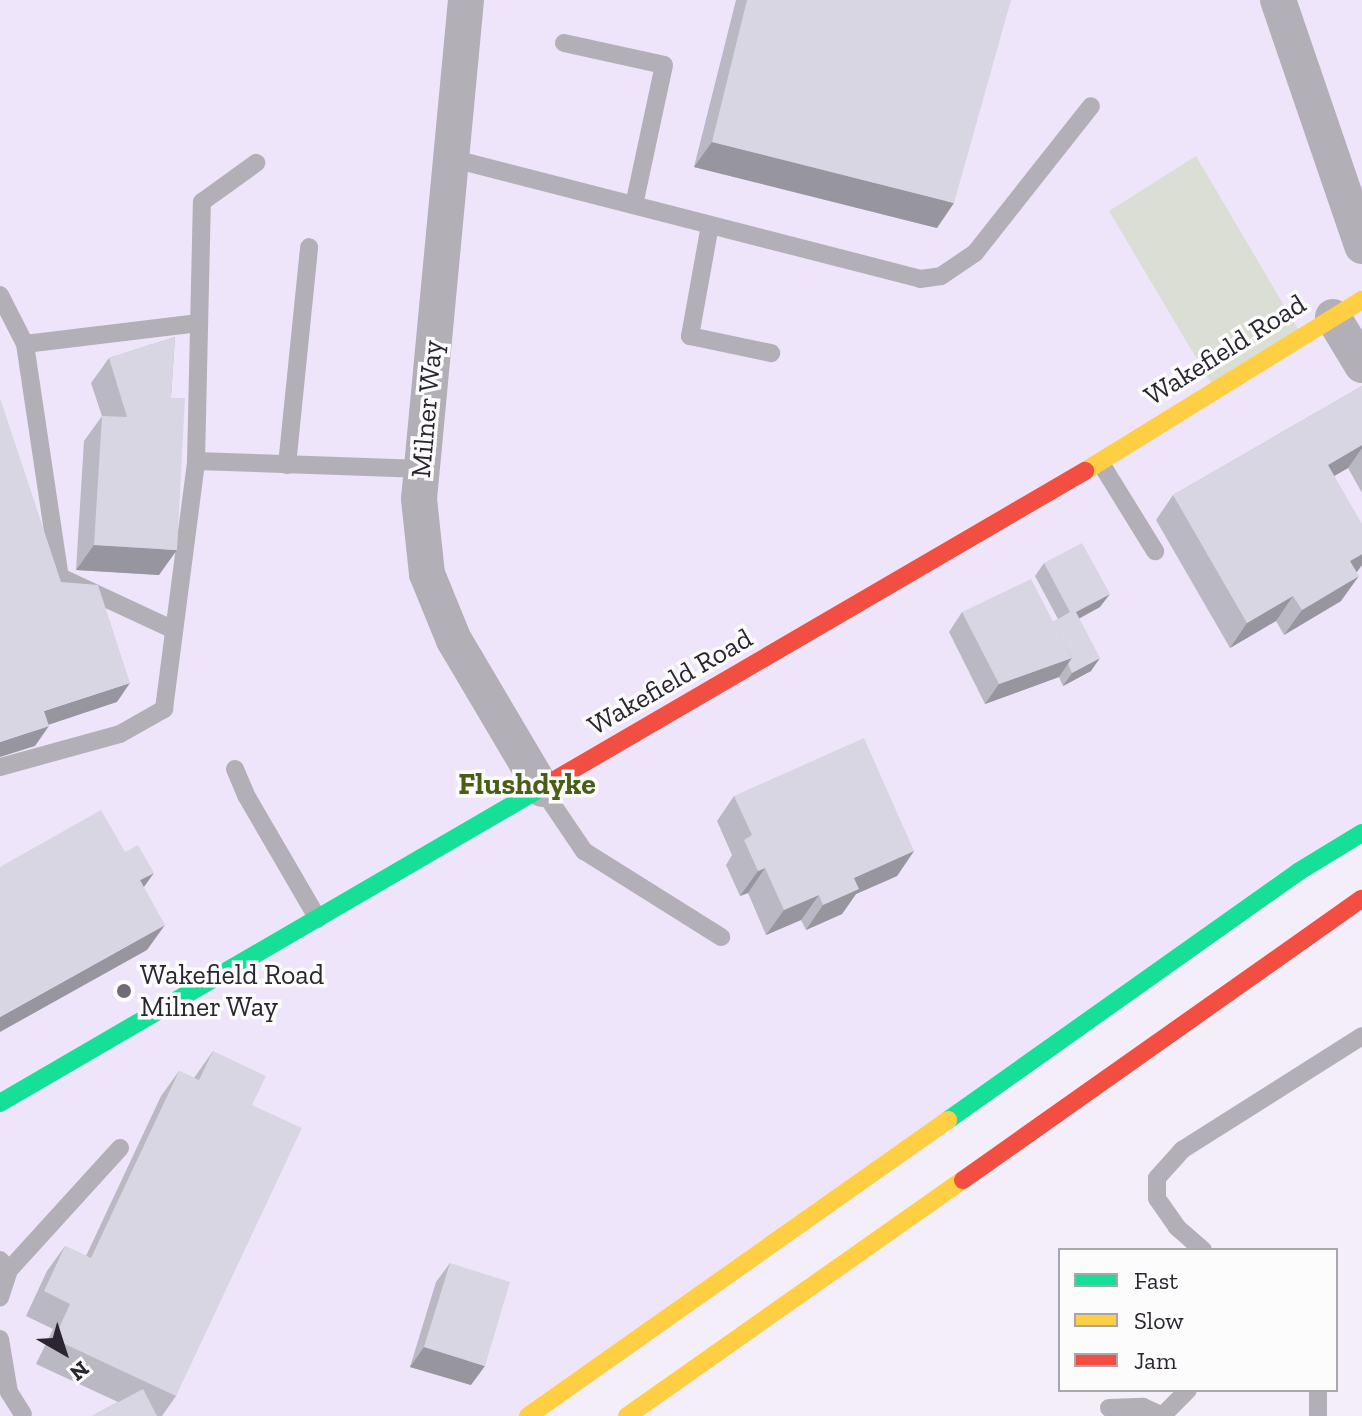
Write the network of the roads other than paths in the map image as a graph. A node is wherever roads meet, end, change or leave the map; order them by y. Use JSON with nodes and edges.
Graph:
{"nodes":[{"id":1,"x":466,"y":0,"type":"edge"},
{"id":2,"x":1278,"y":0,"type":"edge"},
{"id":3,"x":564,"y":43,"type":"dead end"},
{"id":4,"x":1091,"y":106,"type":"dead end"},
{"id":5,"x":450,"y":158,"type":"junction"},
{"id":6,"x":256,"y":163,"type":"dead end"},
{"id":7,"x":634,"y":205,"type":"junction"},
{"id":8,"x":710,"y":225,"type":"junction"},
{"id":9,"x":1362,"y":246,"type":"edge"},
{"id":10,"x":309,"y":247,"type":"dead end"},
{"id":11,"x":0,"y":295,"type":"edge"},
{"id":12,"x":1348,"y":308,"type":"edge"},
{"id":13,"x":199,"y":323,"type":"junction"},
{"id":14,"x":25,"y":344,"type":"junction"},
{"id":15,"x":771,"y":353,"type":"dead end"},
{"id":16,"x":1362,"y":365,"type":"edge"},
{"id":17,"x":196,"y":461,"type":"junction"},
{"id":18,"x":1100,"y":462,"type":"junction"},
{"id":19,"x":287,"y":465,"type":"junction"},
{"id":20,"x":423,"y":469,"type":"junction"},
{"id":21,"x":1155,"y":551,"type":"dead end"},
{"id":22,"x":174,"y":630,"type":"junction"},
{"id":23,"x":0,"y":767,"type":"edge"},
{"id":24,"x":235,"y":769,"type":"dead end"},
{"id":25,"x":542,"y":789,"type":"junction"},
{"id":26,"x":1362,"y":833,"type":"edge"},
{"id":27,"x":1362,"y":899,"type":"edge"},
{"id":28,"x":318,"y":919,"type":"junction"},
{"id":29,"x":721,"y":937,"type":"dead end"},
{"id":30,"x":1362,"y":1036,"type":"edge"},
{"id":31,"x":0,"y":1103,"type":"edge"},
{"id":32,"x":120,"y":1148,"type":"dead end"},
{"id":33,"x":1201,"y":1248,"type":"edge"},
{"id":34,"x":4,"y":1265,"type":"edge"},
{"id":35,"x":0,"y":1298,"type":"edge"},
{"id":36,"x":0,"y":1339,"type":"edge"},
{"id":37,"x":1186,"y":1392,"type":"edge"},
{"id":38,"x":1318,"y":1392,"type":"edge"},
{"id":39,"x":1109,"y":1408,"type":"dead end"},
{"id":40,"x":23,"y":1414,"type":"dead end"},
{"id":41,"x":528,"y":1416,"type":"edge"},
{"id":42,"x":627,"y":1416,"type":"edge"},
{"id":43,"x":1163,"y":1416,"type":"edge"},
{"id":44,"x":1318,"y":1416,"type":"edge"}],
"edges":[{"from":1,"to":5,"type":"street","name":"Milner Way"},
{"from":2,"to":9,"type":"street"},
{"from":3,"to":7,"type":"lane"},
{"from":4,"to":8,"type":"lane"},
{"from":5,"to":7,"type":"lane"},
{"from":5,"to":20,"type":"street","name":"Milner Way"},
{"from":6,"to":13,"type":"lane"},
{"from":7,"to":8,"type":"lane"},
{"from":8,"to":15,"type":"lane"},
{"from":10,"to":19,"type":"lane"},
{"from":11,"to":14,"type":"lane"},
{"from":12,"to":16,"type":"street"},
{"from":12,"to":18,"type":"main road","name":"Wakefield Road"},
{"from":13,"to":14,"type":"lane"},
{"from":13,"to":17,"type":"lane"},
{"from":14,"to":22,"type":"lane"},
{"from":17,"to":19,"type":"lane"},
{"from":17,"to":22,"type":"lane"},
{"from":18,"to":21,"type":"lane"},
{"from":18,"to":25,"type":"main road","name":"Wakefield Road"},
{"from":19,"to":20,"type":"lane"},
{"from":20,"to":25,"type":"street","name":"Milner Way"},
{"from":22,"to":23,"type":"lane"},
{"from":24,"to":28,"type":"lane"},
{"from":25,"to":28,"type":"main road","name":"Wakefield Road"},
{"from":25,"to":29,"type":"lane"},
{"from":26,"to":41,"type":"main road"},
{"from":27,"to":42,"type":"main road"},
{"from":28,"to":31,"type":"main road","name":"Wakefield Road"},
{"from":30,"to":33,"type":"lane"},
{"from":32,"to":34,"type":"lane"},
{"from":34,"to":35,"type":"lane"},
{"from":36,"to":40,"type":"lane"},
{"from":37,"to":43,"type":"lane"},
{"from":38,"to":44,"type":"lane"},
{"from":39,"to":43,"type":"lane"}]}
